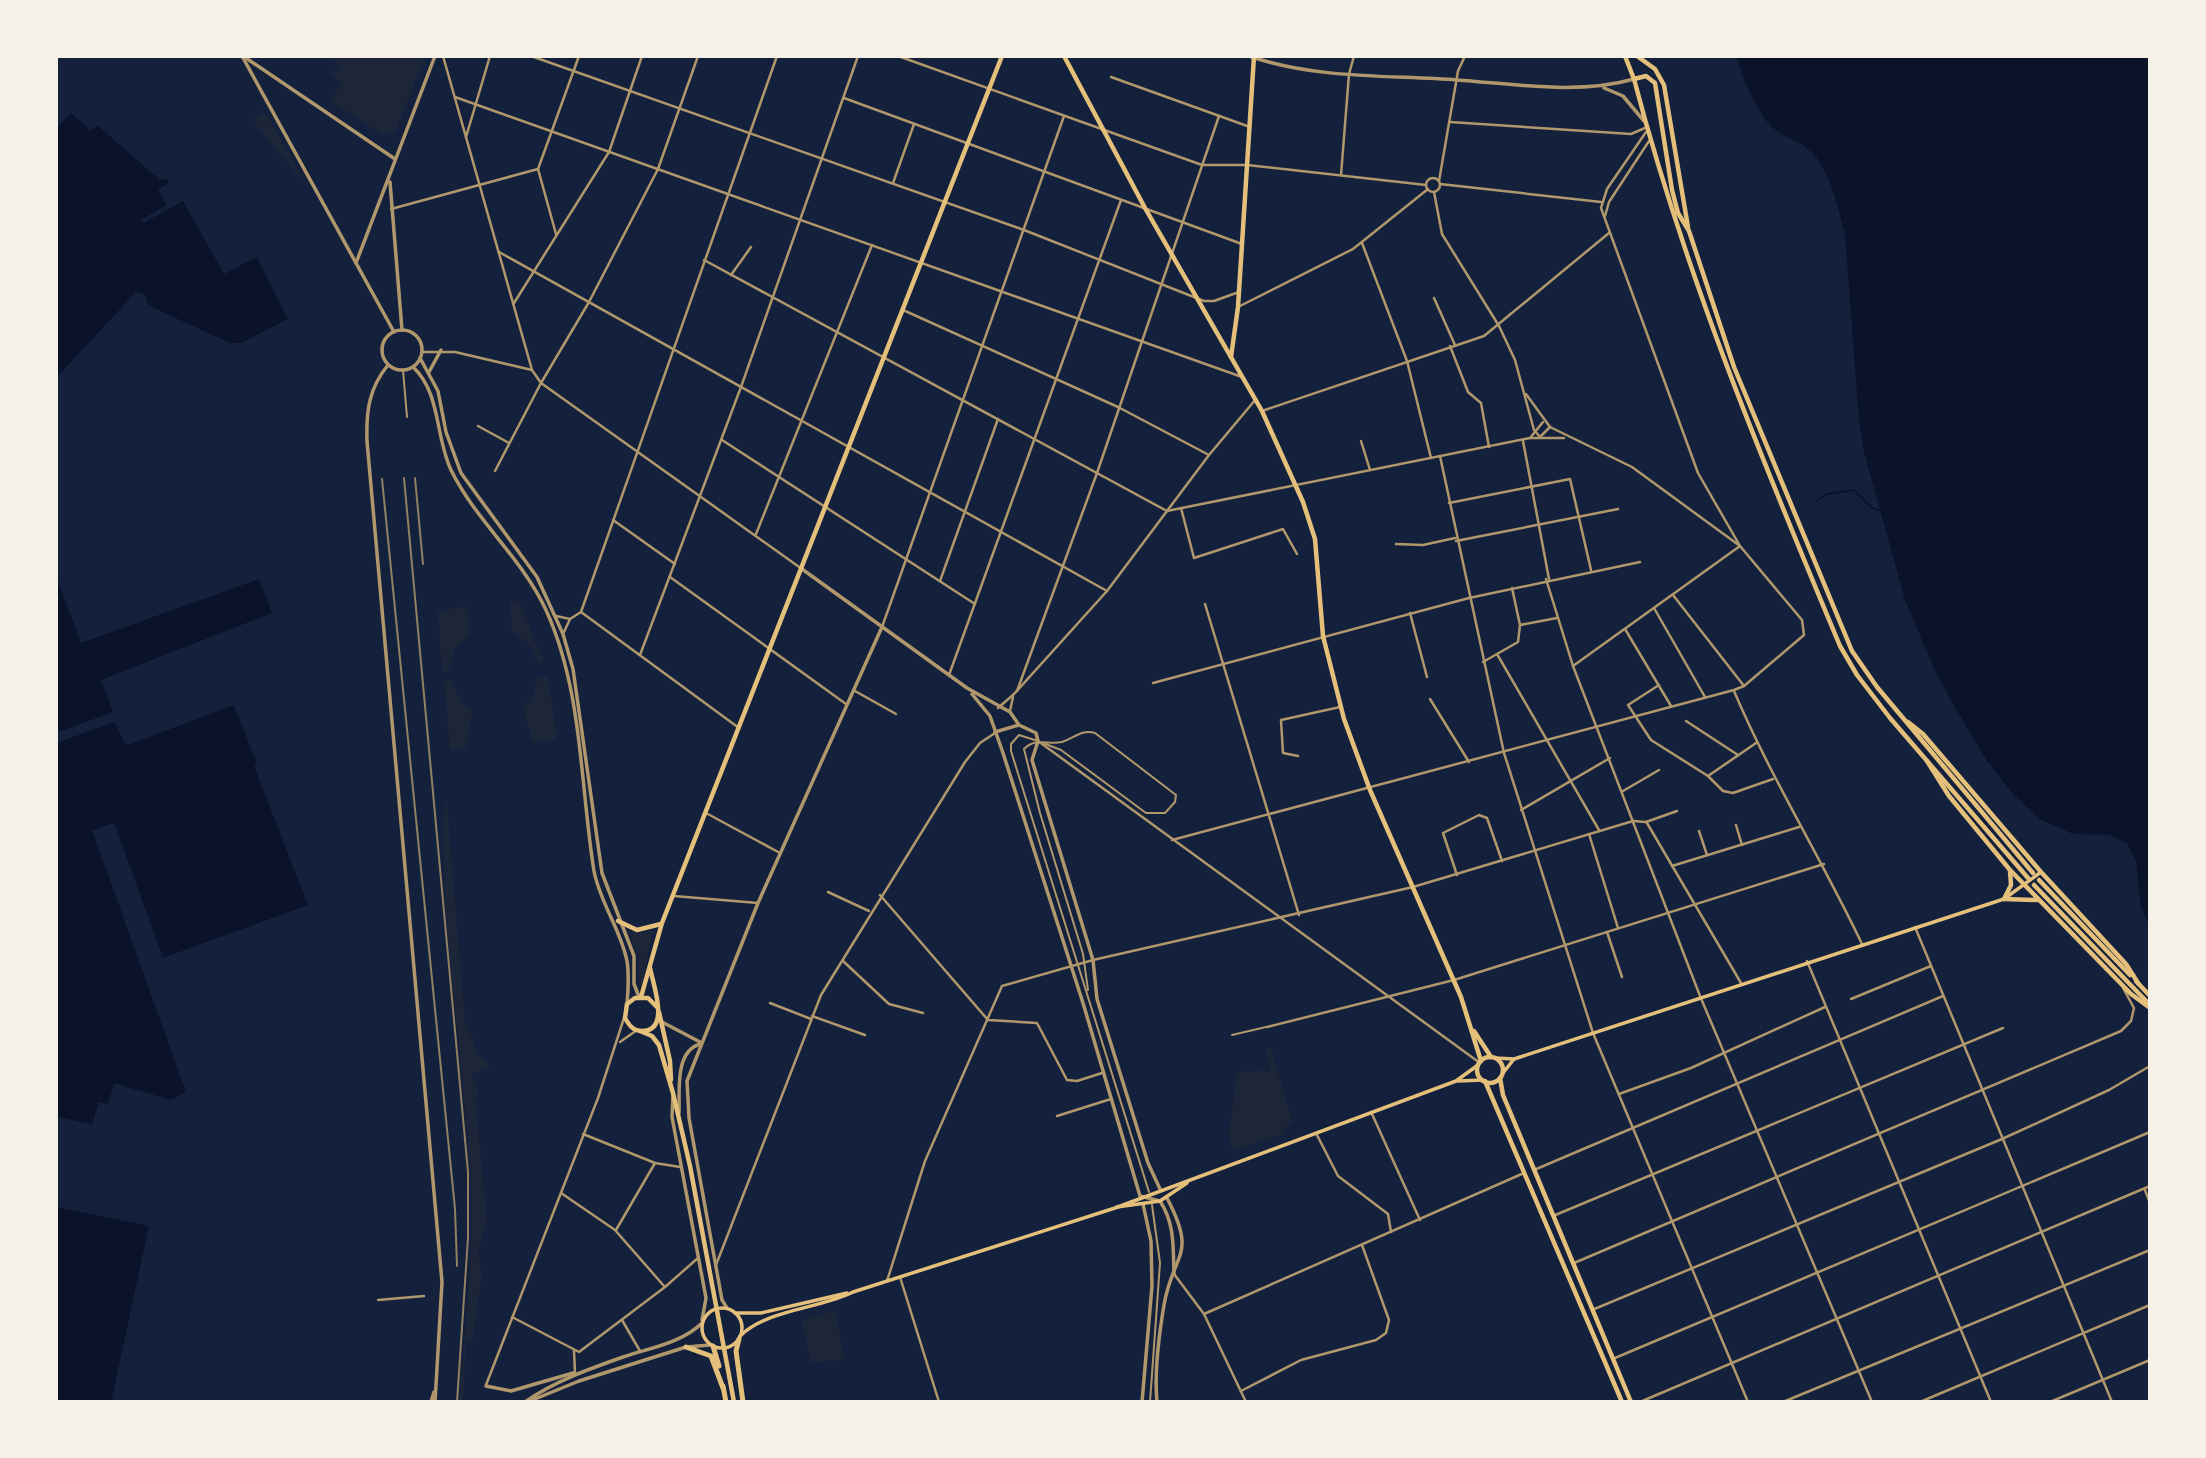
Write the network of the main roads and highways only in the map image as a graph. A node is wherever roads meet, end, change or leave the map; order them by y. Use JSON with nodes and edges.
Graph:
{"nodes":[{"id":1,"x":1002,"y":56,"type":"edge"},
{"id":2,"x":1064,"y":56,"type":"edge"},
{"id":3,"x":1625,"y":56,"type":"edge"},
{"id":4,"x":1637,"y":56,"type":"edge"},
{"id":5,"x":1252,"y":57,"type":"edge"},
{"id":6,"x":1634,"y":79,"type":"junction"},
{"id":7,"x":1689,"y":231,"type":"junction"},
{"id":8,"x":1231,"y":358,"type":"junction"},
{"id":9,"x":1902,"y":717,"type":"junction"},
{"id":10,"x":1923,"y":754,"type":"junction"},
{"id":11,"x":2010,"y":870,"type":"junction"},
{"id":12,"x":2041,"y":872,"type":"junction"},
{"id":13,"x":2033,"y":873,"type":"dead end"},
{"id":14,"x":2028,"y":878,"type":"dead end"},
{"id":15,"x":2039,"y":880,"type":"dead end"},
{"id":16,"x":2034,"y":886,"type":"dead end"},
{"id":17,"x":2025,"y":887,"type":"junction"},
{"id":18,"x":2004,"y":899,"type":"junction"},
{"id":19,"x":2038,"y":900,"type":"junction"},
{"id":20,"x":618,"y":921,"type":"road end"},
{"id":21,"x":662,"y":923,"type":"junction"},
{"id":22,"x":650,"y":968,"type":"junction"},
{"id":23,"x":2138,"y":983,"type":"junction"},
{"id":24,"x":2150,"y":996,"type":"edge"},
{"id":25,"x":640,"y":997,"type":"junction"},
{"id":26,"x":2150,"y":1007,"type":"edge"},
{"id":27,"x":659,"y":1010,"type":"junction"},
{"id":28,"x":1472,"y":1028,"type":"junction"},
{"id":29,"x":638,"y":1030,"type":"junction"},
{"id":30,"x":1493,"y":1057,"type":"junction"},
{"id":31,"x":1514,"y":1059,"type":"junction"},
{"id":32,"x":1480,"y":1063,"type":"junction"},
{"id":33,"x":1501,"y":1076,"type":"junction"},
{"id":34,"x":1484,"y":1080,"type":"junction"},
{"id":35,"x":1456,"y":1082,"type":"junction"},
{"id":36,"x":671,"y":1084,"type":"junction"},
{"id":37,"x":1188,"y":1182,"type":"junction"},
{"id":38,"x":1160,"y":1189,"type":"junction"},
{"id":39,"x":1140,"y":1196,"type":"junction"},
{"id":40,"x":1150,"y":1198,"type":"junction"},
{"id":41,"x":1167,"y":1198,"type":"junction"},
{"id":42,"x":1143,"y":1204,"type":"junction"},
{"id":43,"x":1115,"y":1208,"type":"junction"},
{"id":44,"x":853,"y":1292,"type":"junction"},
{"id":45,"x":735,"y":1313,"type":"junction"},
{"id":46,"x":739,"y":1338,"type":"junction"},
{"id":47,"x":712,"y":1345,"type":"junction"},
{"id":48,"x":686,"y":1347,"type":"road end"},
{"id":49,"x":723,"y":1388,"type":"junction"},
{"id":50,"x":726,"y":1402,"type":"edge"},
{"id":51,"x":734,"y":1402,"type":"edge"},
{"id":52,"x":743,"y":1402,"type":"edge"},
{"id":53,"x":1622,"y":1402,"type":"edge"},
{"id":54,"x":1631,"y":1402,"type":"edge"}],
"edges":[{"from":1,"to":21,"type":"main road"},
{"from":2,"to":8,"type":"main road"},
{"from":3,"to":6,"type":"main road"},
{"from":4,"to":7,"type":"main road"},
{"from":5,"to":8,"type":"main road"},
{"from":6,"to":7,"type":"main road"},
{"from":6,"to":10,"type":"main road"},
{"from":7,"to":9,"type":"main road"},
{"from":8,"to":28,"type":"main road"},
{"from":9,"to":12,"type":"main road"},
{"from":9,"to":13,"type":"main road"},
{"from":10,"to":11,"type":"main road"},
{"from":10,"to":14,"type":"main road"},
{"from":11,"to":17,"type":"main road"},
{"from":11,"to":18,"type":"main road"},
{"from":12,"to":17,"type":"main road"},
{"from":12,"to":23,"type":"main road"},
{"from":15,"to":23,"type":"main road"},
{"from":16,"to":26,"type":"main road"},
{"from":17,"to":18,"type":"main road"},
{"from":17,"to":19,"type":"main road"},
{"from":18,"to":19,"type":"main road"},
{"from":18,"to":31,"type":"main road"},
{"from":19,"to":26,"type":"main road"},
{"from":20,"to":21,"type":"main road"},
{"from":21,"to":22,"type":"main road"},
{"from":22,"to":25,"type":"main road"},
{"from":22,"to":27,"type":"main road"},
{"from":23,"to":24,"type":"main road"},
{"from":25,"to":27,"type":"main road"},
{"from":25,"to":29,"type":"main road"},
{"from":27,"to":29,"type":"main road"},
{"from":27,"to":36,"type":"main road"},
{"from":28,"to":30,"type":"main road"},
{"from":28,"to":32,"type":"main road"},
{"from":29,"to":36,"type":"main road"},
{"from":30,"to":31,"type":"main road"},
{"from":30,"to":32,"type":"main road"},
{"from":30,"to":33,"type":"main road"},
{"from":31,"to":33,"type":"main road"},
{"from":32,"to":34,"type":"main road"},
{"from":32,"to":35,"type":"main road"},
{"from":33,"to":34,"type":"main road"},
{"from":33,"to":54,"type":"main road"},
{"from":34,"to":35,"type":"main road"},
{"from":34,"to":53,"type":"main road"},
{"from":35,"to":37,"type":"main road"},
{"from":36,"to":51,"type":"main road"},
{"from":37,"to":38,"type":"main road"},
{"from":37,"to":41,"type":"main road"},
{"from":38,"to":40,"type":"main road"},
{"from":38,"to":41,"type":"main road"},
{"from":39,"to":40,"type":"main road"},
{"from":39,"to":42,"type":"main road"},
{"from":39,"to":43,"type":"main road"},
{"from":40,"to":41,"type":"main road"},
{"from":40,"to":42,"type":"main road"},
{"from":42,"to":43,"type":"main road"},
{"from":43,"to":44,"type":"main road"},
{"from":44,"to":45,"type":"main road"},
{"from":44,"to":46,"type":"main road"},
{"from":45,"to":46,"type":"main road"},
{"from":45,"to":47,"type":"main road"},
{"from":46,"to":47,"type":"main road"},
{"from":46,"to":52,"type":"highway"},
{"from":47,"to":49,"type":"highway"},
{"from":48,"to":49,"type":"highway"},
{"from":49,"to":50,"type":"highway"}]}
